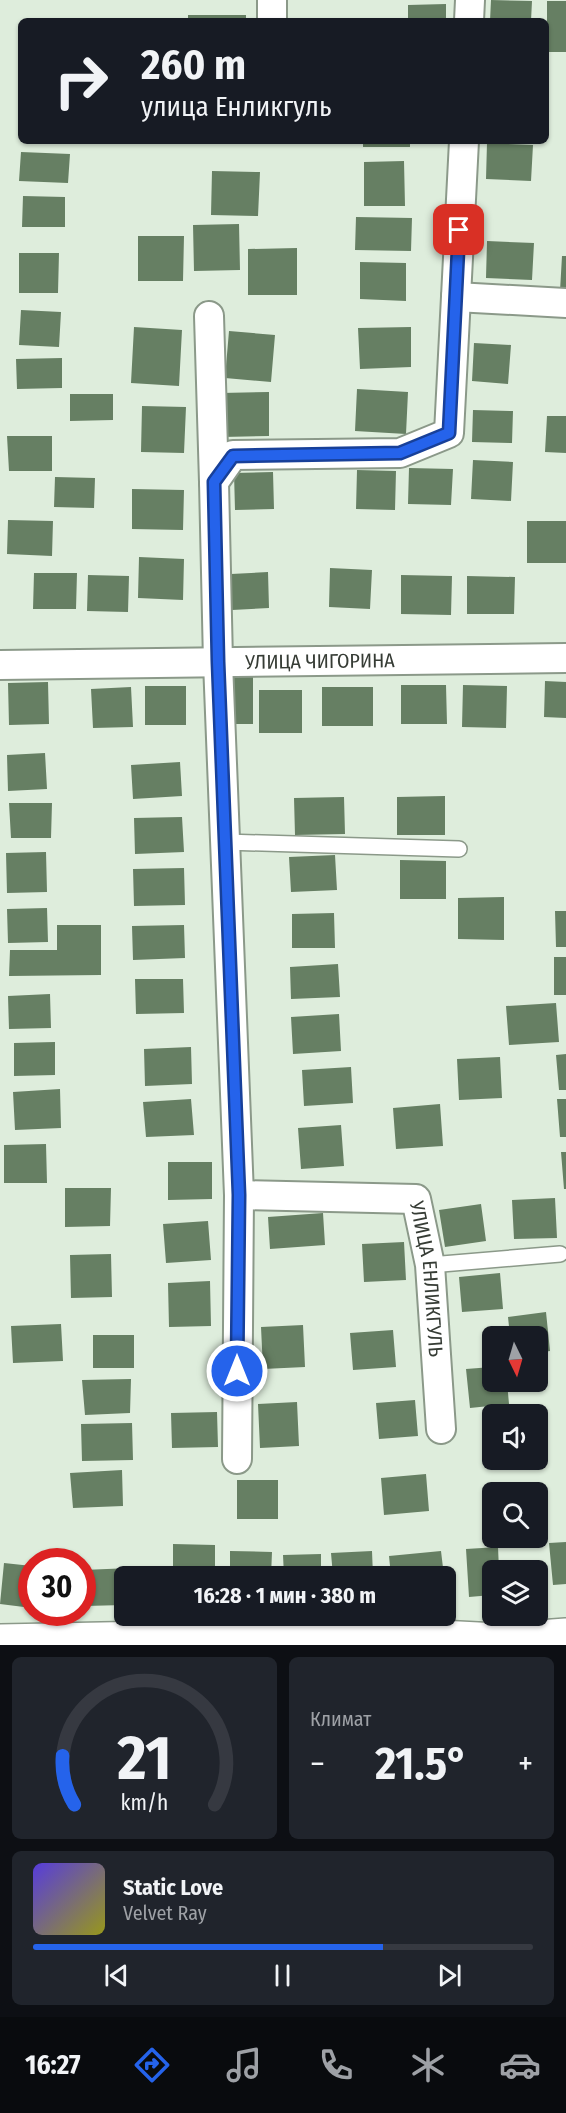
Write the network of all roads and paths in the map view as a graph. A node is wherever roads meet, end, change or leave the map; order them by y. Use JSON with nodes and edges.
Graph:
{"nodes":[{"id":1,"x":272,"y":0,"type":"edge"},
{"id":2,"x":470,"y":0,"type":"edge"},
{"id":3,"x":272,"y":18,"type":"edge"},
{"id":4,"x":470,"y":18,"type":"edge"},
{"id":5,"x":464,"y":144,"type":"edge"},
{"id":6,"x":456,"y":297,"type":"junction"},
{"id":7,"x":566,"y":303,"type":"edge"},
{"id":8,"x":209,"y":316,"type":"dead end"},
{"id":9,"x":214,"y":482,"type":"junction"},
{"id":10,"x":566,"y":658,"type":"edge"},
{"id":11,"x":218,"y":662,"type":"junction"},
{"id":12,"x":0,"y":665,"type":"edge"},
{"id":13,"x":225,"y":842,"type":"junction"},
{"id":14,"x":459,"y":849,"type":"dead end"},
{"id":15,"x":239,"y":1195,"type":"junction"},
{"id":16,"x":560,"y":1254,"type":"dead end"},
{"id":17,"x":430,"y":1265,"type":"junction"},
{"id":18,"x":441,"y":1429,"type":"dead end"},
{"id":19,"x":237,"y":1459,"type":"dead end"},
{"id":20,"x":566,"y":1635,"type":"edge"},
{"id":21,"x":0,"y":1641,"type":"edge"}],
"edges":[{"from":1,"to":3,"type":"street"},
{"from":2,"to":4,"type":"street"},
{"from":5,"to":6,"type":"street"},
{"from":6,"to":7,"type":"street"},
{"from":6,"to":9,"type":"street"},
{"from":8,"to":9,"type":"street"},
{"from":9,"to":11,"type":"street"},
{"from":10,"to":11,"type":"street","name":"УЛИЦА ЧИГОРИНА"},
{"from":11,"to":12,"type":"street","name":"УЛИЦА ЧИГОРИНА"},
{"from":11,"to":13,"type":"street"},
{"from":13,"to":14,"type":"lane"},
{"from":13,"to":15,"type":"street"},
{"from":15,"to":17,"type":"street","name":"УЛИЦА ЕНЛИКГУЛЬ"},
{"from":15,"to":19,"type":"street"},
{"from":16,"to":17,"type":"lane"},
{"from":17,"to":18,"type":"street","name":"УЛИЦА ЕНЛИКГУЛЬ"},
{"from":20,"to":21,"type":"street"}]}
